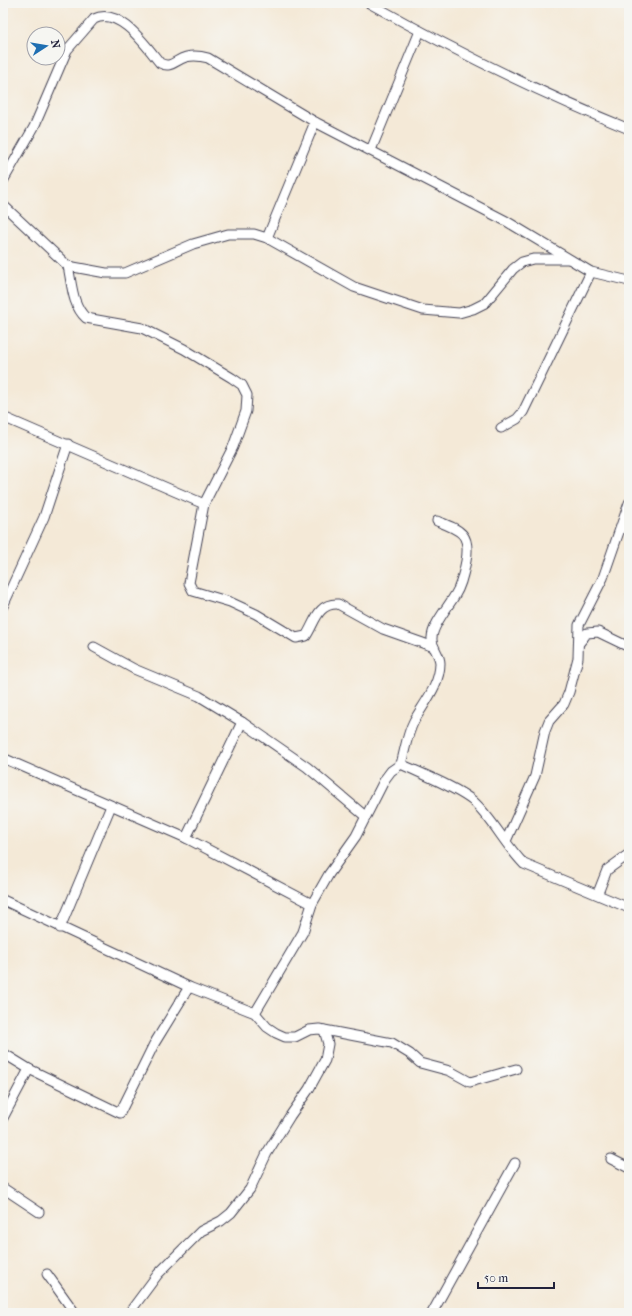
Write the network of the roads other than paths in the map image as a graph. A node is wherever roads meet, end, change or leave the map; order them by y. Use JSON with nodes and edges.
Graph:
{"nodes":[{"id":1,"x":369,"y":3,"type":"edge"},
{"id":2,"x":420,"y":31,"type":"junction"},
{"id":3,"x":315,"y":122,"type":"junction"},
{"id":4,"x":629,"y":129,"type":"edge"},
{"id":5,"x":371,"y":150,"type":"junction"},
{"id":6,"x":3,"y":181,"type":"edge"},
{"id":7,"x":3,"y":205,"type":"edge"},
{"id":8,"x":267,"y":238,"type":"junction"},
{"id":9,"x":568,"y":259,"type":"junction"},
{"id":10,"x":68,"y":266,"type":"junction"},
{"id":11,"x":591,"y":272,"type":"junction"},
{"id":12,"x":629,"y":281,"type":"edge"},
{"id":13,"x":3,"y":417,"type":"edge"},
{"id":14,"x":501,"y":428,"type":"dead end"},
{"id":15,"x":68,"y":444,"type":"junction"},
{"id":16,"x":629,"y":503,"type":"edge"},
{"id":17,"x":204,"y":504,"type":"junction"},
{"id":18,"x":437,"y":521,"type":"dead end"},
{"id":19,"x":3,"y":606,"type":"edge"},
{"id":20,"x":580,"y":642,"type":"junction"},
{"id":21,"x":94,"y":647,"type":"dead end"},
{"id":22,"x":629,"y":647,"type":"edge"},
{"id":23,"x":434,"y":648,"type":"junction"},
{"id":24,"x":242,"y":722,"type":"junction"},
{"id":25,"x":3,"y":758,"type":"edge"},
{"id":26,"x":401,"y":764,"type":"junction"},
{"id":27,"x":112,"y":806,"type":"junction"},
{"id":28,"x":365,"y":816,"type":"junction"},
{"id":29,"x":186,"y":838,"type":"junction"},
{"id":30,"x":506,"y":841,"type":"junction"},
{"id":31,"x":629,"y":854,"type":"edge"},
{"id":32,"x":598,"y":893,"type":"junction"},
{"id":33,"x":3,"y":900,"type":"edge"},
{"id":34,"x":312,"y":904,"type":"junction"},
{"id":35,"x":629,"y":908,"type":"edge"},
{"id":36,"x":60,"y":928,"type":"junction"},
{"id":37,"x":188,"y":987,"type":"junction"},
{"id":38,"x":255,"y":1013,"type":"junction"},
{"id":39,"x":324,"y":1030,"type":"junction"},
{"id":40,"x":3,"y":1053,"type":"edge"},
{"id":41,"x":29,"y":1069,"type":"junction"},
{"id":42,"x":516,"y":1069,"type":"dead end"},
{"id":43,"x":3,"y":1118,"type":"edge"},
{"id":44,"x":611,"y":1158,"type":"dead end"},
{"id":45,"x":515,"y":1163,"type":"dead end"},
{"id":46,"x":629,"y":1168,"type":"edge"},
{"id":47,"x":3,"y":1188,"type":"edge"},
{"id":48,"x":39,"y":1212,"type":"dead end"},
{"id":49,"x":46,"y":1274,"type":"dead end"},
{"id":50,"x":75,"y":1313,"type":"edge"},
{"id":51,"x":129,"y":1313,"type":"edge"},
{"id":52,"x":432,"y":1313,"type":"edge"}],
"edges":[{"from":1,"to":2,"type":"street"},
{"from":2,"to":4,"type":"street"},
{"from":2,"to":5,"type":"street"},
{"from":3,"to":5,"type":"street"},
{"from":3,"to":6,"type":"street"},
{"from":3,"to":8,"type":"street"},
{"from":5,"to":9,"type":"street"},
{"from":7,"to":10,"type":"street"},
{"from":8,"to":9,"type":"street"},
{"from":8,"to":10,"type":"street"},
{"from":9,"to":11,"type":"street"},
{"from":10,"to":17,"type":"street"},
{"from":11,"to":12,"type":"street"},
{"from":11,"to":14,"type":"street"},
{"from":13,"to":15,"type":"street"},
{"from":15,"to":17,"type":"street"},
{"from":15,"to":19,"type":"street"},
{"from":16,"to":20,"type":"street"},
{"from":17,"to":23,"type":"street"},
{"from":18,"to":23,"type":"street"},
{"from":20,"to":22,"type":"street"},
{"from":20,"to":30,"type":"street"},
{"from":21,"to":24,"type":"street"},
{"from":23,"to":26,"type":"street"},
{"from":24,"to":28,"type":"street"},
{"from":24,"to":29,"type":"street"},
{"from":25,"to":27,"type":"street"},
{"from":26,"to":28,"type":"street"},
{"from":26,"to":30,"type":"street"},
{"from":27,"to":29,"type":"street"},
{"from":27,"to":36,"type":"street"},
{"from":28,"to":34,"type":"street"},
{"from":29,"to":34,"type":"street"},
{"from":30,"to":32,"type":"street"},
{"from":31,"to":32,"type":"street"},
{"from":32,"to":35,"type":"street"},
{"from":33,"to":36,"type":"street"},
{"from":34,"to":38,"type":"street"},
{"from":36,"to":37,"type":"street"},
{"from":37,"to":38,"type":"street"},
{"from":37,"to":41,"type":"street"},
{"from":38,"to":39,"type":"street"},
{"from":39,"to":42,"type":"street"},
{"from":39,"to":51,"type":"street"},
{"from":40,"to":41,"type":"street"},
{"from":41,"to":43,"type":"street"},
{"from":44,"to":46,"type":"street"},
{"from":45,"to":52,"type":"street"},
{"from":47,"to":48,"type":"street"},
{"from":49,"to":50,"type":"street"}]}
